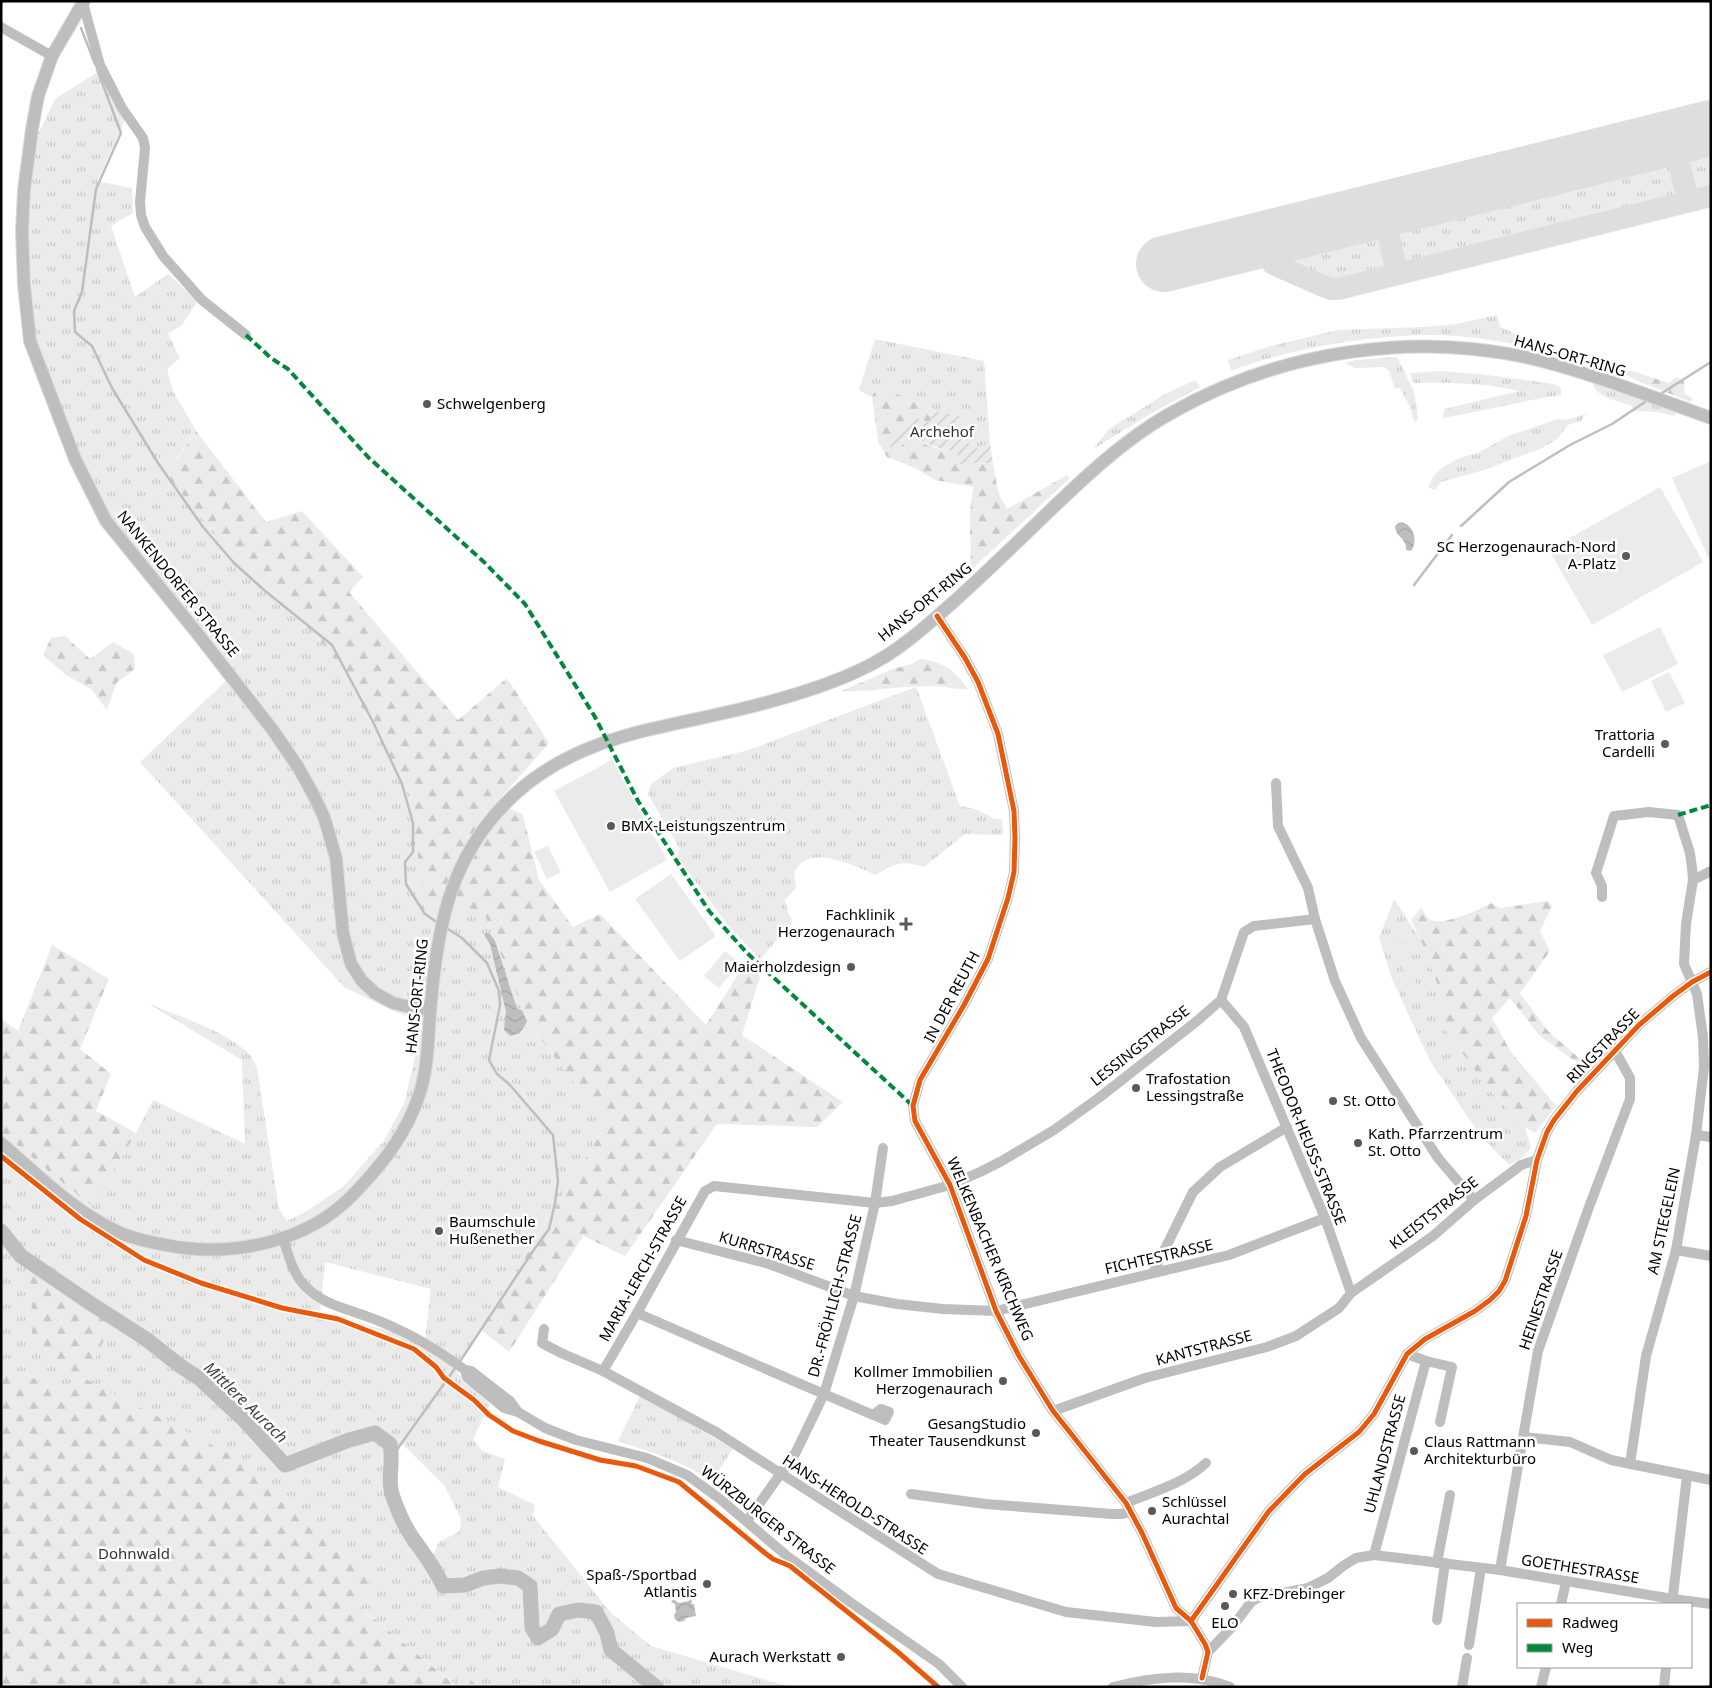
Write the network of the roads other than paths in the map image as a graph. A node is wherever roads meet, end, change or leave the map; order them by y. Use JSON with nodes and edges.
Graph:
{"nodes":[{"id":1,"x":83,"y":2,"type":"edge"},
{"id":2,"x":1,"y":27,"type":"edge"},
{"id":3,"x":52,"y":56,"type":"junction"},
{"id":4,"x":246,"y":335,"type":"dead end"},
{"id":5,"x":1711,"y":418,"type":"edge"},
{"id":6,"x":937,"y":616,"type":"junction"},
{"id":7,"x":1276,"y":783,"type":"dead end"},
{"id":8,"x":1711,"y":871,"type":"edge"},
{"id":9,"x":1693,"y":880,"type":"junction"},
{"id":10,"x":1602,"y":898,"type":"dead end"},
{"id":11,"x":1315,"y":919,"type":"junction"},
{"id":12,"x":1711,"y":972,"type":"edge"},
{"id":13,"x":1692,"y":982,"type":"junction"},
{"id":14,"x":1221,"y":1000,"type":"junction"},
{"id":15,"x":430,"y":1009,"type":"junction"},
{"id":16,"x":1614,"y":1049,"type":"junction"},
{"id":17,"x":1708,"y":1056,"type":"edge"},
{"id":18,"x":913,"y":1106,"type":"joint"},
{"id":19,"x":1287,"y":1128,"type":"junction"},
{"id":20,"x":1696,"y":1135,"type":"junction"},
{"id":21,"x":1711,"y":1136,"type":"edge"},
{"id":22,"x":1,"y":1143,"type":"edge"},
{"id":23,"x":883,"y":1148,"type":"dead end"},
{"id":24,"x":1537,"y":1160,"type":"junction"},
{"id":25,"x":950,"y":1185,"type":"junction"},
{"id":26,"x":714,"y":1186,"type":"joint"},
{"id":27,"x":1474,"y":1200,"type":"junction"},
{"id":28,"x":875,"y":1203,"type":"junction"},
{"id":29,"x":1325,"y":1218,"type":"junction"},
{"id":30,"x":283,"y":1238,"type":"junction"},
{"id":31,"x":676,"y":1240,"type":"junction"},
{"id":32,"x":1676,"y":1250,"type":"junction"},
{"id":33,"x":1711,"y":1256,"type":"edge"},
{"id":34,"x":1153,"y":1273,"type":"junction"},
{"id":35,"x":1351,"y":1293,"type":"junction"},
{"id":36,"x":854,"y":1296,"type":"junction"},
{"id":37,"x":996,"y":1311,"type":"junction"},
{"id":38,"x":638,"y":1313,"type":"junction"},
{"id":39,"x":544,"y":1329,"type":"dead end"},
{"id":40,"x":1407,"y":1354,"type":"junction"},
{"id":41,"x":1426,"y":1361,"type":"junction"},
{"id":42,"x":603,"y":1371,"type":"junction"},
{"id":43,"x":824,"y":1394,"type":"junction"},
{"id":44,"x":1054,"y":1411,"type":"junction"},
{"id":45,"x":873,"y":1415,"type":"dead end"},
{"id":46,"x":1440,"y":1422,"type":"dead end"},
{"id":47,"x":1524,"y":1437,"type":"junction"},
{"id":48,"x":1206,"y":1464,"type":"dead end"},
{"id":49,"x":1630,"y":1464,"type":"junction"},
{"id":50,"x":780,"y":1474,"type":"junction"},
{"id":51,"x":1687,"y":1476,"type":"junction"},
{"id":52,"x":1711,"y":1480,"type":"edge"},
{"id":53,"x":910,"y":1494,"type":"dead end"},
{"id":54,"x":1450,"y":1495,"type":"dead end"},
{"id":55,"x":1127,"y":1508,"type":"junction"},
{"id":56,"x":747,"y":1521,"type":"junction"},
{"id":57,"x":1374,"y":1555,"type":"junction"},
{"id":58,"x":1441,"y":1563,"type":"junction"},
{"id":59,"x":1481,"y":1568,"type":"junction"},
{"id":60,"x":1500,"y":1570,"type":"junction"},
{"id":61,"x":1566,"y":1582,"type":"junction"},
{"id":62,"x":1672,"y":1602,"type":"edge"},
{"id":63,"x":1561,"y":1603,"type":"edge"},
{"id":64,"x":1692,"y":1603,"type":"edge"},
{"id":65,"x":1692,"y":1603,"type":"edge"},
{"id":66,"x":1711,"y":1604,"type":"edge"},
{"id":67,"x":1436,"y":1620,"type":"dead end"},
{"id":68,"x":1191,"y":1621,"type":"junction"},
{"id":69,"x":1469,"y":1645,"type":"dead end"},
{"id":70,"x":1208,"y":1652,"type":"junction"},
{"id":71,"x":1467,"y":1658,"type":"dead end"},
{"id":72,"x":1546,"y":1668,"type":"edge"},
{"id":73,"x":1666,"y":1668,"type":"edge"},
{"id":74,"x":953,"y":1677,"type":"junction"},
{"id":75,"x":1202,"y":1678,"type":"junction"},
{"id":76,"x":962,"y":1687,"type":"edge"},
{"id":77,"x":967,"y":1687,"type":"edge"},
{"id":78,"x":1113,"y":1687,"type":"edge"},
{"id":79,"x":1230,"y":1687,"type":"edge"},
{"id":80,"x":1462,"y":1687,"type":"edge"},
{"id":81,"x":1541,"y":1687,"type":"edge"},
{"id":82,"x":1664,"y":1687,"type":"edge"}],
"edges":[{"from":1,"to":3,"type":"main road","name":"NANKENDORFER STRASSE"},
{"from":1,"to":4,"type":"street"},
{"from":2,"to":3,"type":"street"},
{"from":3,"to":15,"type":"main road","name":"NANKENDORFER STRASSE"},
{"from":5,"to":6,"type":"main road","name":"HANS-ORT-RING"},
{"from":6,"to":15,"type":"main road","name":"HANS-ORT-RING"},
{"from":6,"to":18,"type":"street","name":"IN DER REUTH"},
{"from":7,"to":11,"type":"street"},
{"from":8,"to":9,"type":"street"},
{"from":9,"to":10,"type":"street","name":"AM STIEGELEIN"},
{"from":9,"to":13,"type":"street","name":"AM STIEGELEIN"},
{"from":11,"to":14,"type":"street"},
{"from":11,"to":27,"type":"street"},
{"from":12,"to":13,"type":"street","name":"RINGSTRASSE"},
{"from":13,"to":16,"type":"street","name":"RINGSTRASSE"},
{"from":13,"to":17,"type":"street","name":"AM STIEGELEIN"},
{"from":14,"to":19,"type":"street","name":"THEODOR-HEUSS-STRASSE"},
{"from":14,"to":25,"type":"street","name":"LESSINGSTRASSE"},
{"from":15,"to":30,"type":"main road","name":"HANS-ORT-RING"},
{"from":16,"to":24,"type":"street","name":"RINGSTRASSE"},
{"from":16,"to":47,"type":"street","name":"HEINESTRASSE"},
{"from":17,"to":20,"type":"street","name":"AM STIEGELEIN"},
{"from":18,"to":25,"type":"street","name":"WELKENBACHER KIRCHWEG"},
{"from":19,"to":29,"type":"street","name":"THEODOR-HEUSS-STRASSE"},
{"from":19,"to":34,"type":"street"},
{"from":20,"to":21,"type":"street"},
{"from":20,"to":32,"type":"street","name":"AM STIEGELEIN"},
{"from":22,"to":30,"type":"main road","name":"HANS-ORT-RING"},
{"from":23,"to":28,"type":"street","name":"DR.-FRÖHLICH-STRASSE"},
{"from":24,"to":27,"type":"street","name":"KLEISTSTRASSE"},
{"from":24,"to":40,"type":"street","name":"RINGSTRASSE"},
{"from":25,"to":28,"type":"street","name":"LESSINGSTRASSE"},
{"from":25,"to":37,"type":"street","name":"WELKENBACHER KIRCHWEG"},
{"from":26,"to":28,"type":"street","name":"LESSINGSTRASSE"},
{"from":26,"to":31,"type":"street","name":"MARIA-LERCH-STRASSE"},
{"from":27,"to":35,"type":"street","name":"KLEISTSTRASSE"},
{"from":28,"to":36,"type":"street","name":"DR.-FRÖHLICH-STRASSE"},
{"from":29,"to":34,"type":"street","name":"FICHTESTRASSE"},
{"from":29,"to":35,"type":"street","name":"THEODOR-HEUSS-STRASSE"},
{"from":30,"to":56,"type":"street","name":"WÜRZBURGER STRASSE"},
{"from":31,"to":36,"type":"street","name":"KURRSTRASSE"},
{"from":31,"to":38,"type":"street","name":"MARIA-LERCH-STRASSE"},
{"from":32,"to":33,"type":"street"},
{"from":32,"to":49,"type":"street","name":"AM STIEGELEIN"},
{"from":34,"to":37,"type":"street","name":"FICHTESTRASSE"},
{"from":35,"to":44,"type":"street","name":"KANTSTRASSE"},
{"from":36,"to":37,"type":"street","name":"KURRSTRASSE"},
{"from":36,"to":43,"type":"street","name":"DR.-FRÖHLICH-STRASSE"},
{"from":37,"to":44,"type":"street","name":"WELKENBACHER KIRCHWEG"},
{"from":38,"to":42,"type":"street","name":"MARIA-LERCH-STRASSE"},
{"from":38,"to":43,"type":"street"},
{"from":39,"to":42,"type":"street","name":"HANS-HEROLD-STRASSE"},
{"from":40,"to":41,"type":"street"},
{"from":40,"to":68,"type":"street"},
{"from":41,"to":46,"type":"street"},
{"from":41,"to":57,"type":"street","name":"UHLANDSTRASSE"},
{"from":42,"to":50,"type":"street","name":"HANS-HEROLD-STRASSE"},
{"from":43,"to":45,"type":"street"},
{"from":43,"to":50,"type":"street","name":"DR.-FRÖHLICH-STRASSE"},
{"from":44,"to":55,"type":"street","name":"WELKENBACHER KIRCHWEG"},
{"from":47,"to":49,"type":"street"},
{"from":47,"to":60,"type":"street","name":"HEINESTRASSE"},
{"from":48,"to":55,"type":"street"},
{"from":49,"to":51,"type":"street"},
{"from":50,"to":56,"type":"street","name":"DR.-FRÖHLICH-STRASSE"},
{"from":50,"to":68,"type":"street","name":"HANS-HEROLD-STRASSE"},
{"from":51,"to":52,"type":"street"},
{"from":51,"to":62,"type":"street"},
{"from":53,"to":55,"type":"street"},
{"from":54,"to":58,"type":"street"},
{"from":55,"to":68,"type":"street","name":"WELKENBACHER KIRCHWEG"},
{"from":56,"to":74,"type":"street","name":"WÜRZBURGER STRASSE"},
{"from":57,"to":58,"type":"street","name":"GOETHESTRASSE"},
{"from":57,"to":70,"type":"street","name":"GOETHESTRASSE"},
{"from":58,"to":59,"type":"street","name":"GOETHESTRASSE"},
{"from":58,"to":67,"type":"street"},
{"from":59,"to":60,"type":"street","name":"GOETHESTRASSE"},
{"from":59,"to":69,"type":"street"},
{"from":60,"to":61,"type":"street","name":"GOETHESTRASSE"},
{"from":61,"to":62,"type":"street","name":"GOETHESTRASSE"},
{"from":61,"to":63,"type":"street"},
{"from":62,"to":65,"type":"street","name":"GOETHESTRASSE"},
{"from":64,"to":66,"type":"street","name":"GOETHESTRASSE"},
{"from":68,"to":70,"type":"street","name":"WELKENBACHER KIRCHWEG"},
{"from":70,"to":75,"type":"street"},
{"from":71,"to":80,"type":"street"},
{"from":72,"to":81,"type":"street"},
{"from":73,"to":82,"type":"street"},
{"from":74,"to":76,"type":"street","name":"WÜRZBURGER STRASSE"},
{"from":74,"to":77,"type":"street","name":"WÜRZBURGER STRASSE"},
{"from":75,"to":78,"type":"street"},
{"from":75,"to":79,"type":"street"}]}
